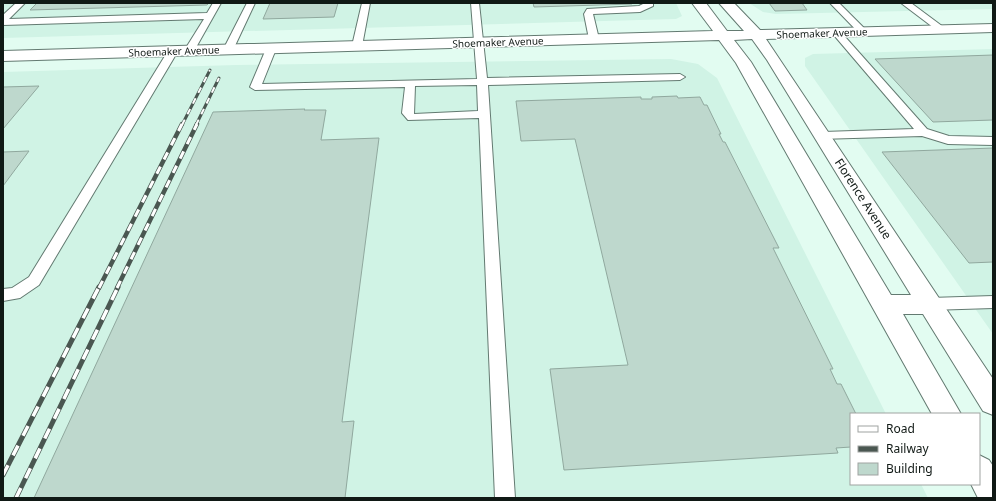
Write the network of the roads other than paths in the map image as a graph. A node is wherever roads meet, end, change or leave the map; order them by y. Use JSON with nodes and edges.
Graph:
{"nodes":[{"id":1,"x":21,"y":3,"type":"edge"},
{"id":2,"x":217,"y":3,"type":"edge"},
{"id":3,"x":251,"y":3,"type":"edge"},
{"id":4,"x":366,"y":3,"type":"edge"},
{"id":5,"x":475,"y":3,"type":"edge"},
{"id":6,"x":649,"y":3,"type":"edge"},
{"id":7,"x":699,"y":3,"type":"edge"},
{"id":8,"x":726,"y":3,"type":"edge"},
{"id":9,"x":834,"y":3,"type":"edge"},
{"id":10,"x":905,"y":3,"type":"edge"},
{"id":11,"x":210,"y":16,"type":"junction"},
{"id":12,"x":3,"y":21,"type":"edge"},
{"id":13,"x":993,"y":28,"type":"edge"},
{"id":14,"x":941,"y":29,"type":"junction"},
{"id":15,"x":836,"y":32,"type":"junction"},
{"id":16,"x":862,"y":32,"type":"junction"},
{"id":17,"x":756,"y":35,"type":"junction"},
{"id":18,"x":724,"y":36,"type":"junction"},
{"id":19,"x":594,"y":39,"type":"junction"},
{"id":20,"x":480,"y":43,"type":"junction"},
{"id":21,"x":357,"y":46,"type":"junction"},
{"id":22,"x":271,"y":49,"type":"junction"},
{"id":23,"x":228,"y":50,"type":"junction"},
{"id":24,"x":173,"y":51,"type":"junction"},
{"id":25,"x":189,"y":51,"type":"junction"},
{"id":26,"x":3,"y":56,"type":"edge"},
{"id":27,"x":680,"y":77,"type":"dead end"},
{"id":28,"x":482,"y":81,"type":"junction"},
{"id":29,"x":410,"y":83,"type":"junction"},
{"id":30,"x":484,"y":114,"type":"junction"},
{"id":31,"x":923,"y":132,"type":"junction"},
{"id":32,"x":822,"y":136,"type":"junction"},
{"id":33,"x":993,"y":141,"type":"edge"},
{"id":34,"x":3,"y":295,"type":"edge"},
{"id":35,"x":993,"y":302,"type":"edge"},
{"id":36,"x":930,"y":304,"type":"junction"},
{"id":37,"x":885,"y":305,"type":"junction"},
{"id":38,"x":993,"y":402,"type":"edge"},
{"id":39,"x":946,"y":413,"type":"edge"},
{"id":40,"x":980,"y":472,"type":"edge"},
{"id":41,"x":993,"y":495,"type":"edge"},
{"id":42,"x":505,"y":498,"type":"edge"}],
"edges":[{"from":1,"to":12,"type":"lane"},
{"from":2,"to":11,"type":"lane"},
{"from":3,"to":23,"type":"lane"},
{"from":4,"to":21,"type":"lane"},
{"from":5,"to":20,"type":"lane"},
{"from":6,"to":19,"type":"lane"},
{"from":7,"to":18,"type":"main road"},
{"from":8,"to":17,"type":"main road","name":"Florence Avenue"},
{"from":9,"to":16,"type":"lane"},
{"from":10,"to":14,"type":"lane"},
{"from":11,"to":12,"type":"lane"},
{"from":11,"to":25,"type":"lane"},
{"from":13,"to":14,"type":"main road","name":"Shoemaker Avenue"},
{"from":14,"to":16,"type":"main road","name":"Shoemaker Avenue"},
{"from":15,"to":16,"type":"main road","name":"Shoemaker Avenue"},
{"from":15,"to":17,"type":"main road","name":"Shoemaker Avenue"},
{"from":15,"to":31,"type":"lane"},
{"from":17,"to":18,"type":"main road","name":"Shoemaker Avenue"},
{"from":17,"to":32,"type":"main road","name":"Florence Avenue"},
{"from":18,"to":19,"type":"main road","name":"Shoemaker Avenue"},
{"from":18,"to":37,"type":"main road"},
{"from":19,"to":20,"type":"main road","name":"Shoemaker Avenue"},
{"from":20,"to":21,"type":"main road","name":"Shoemaker Avenue"},
{"from":20,"to":28,"type":"lane"},
{"from":21,"to":22,"type":"main road","name":"Shoemaker Avenue"},
{"from":22,"to":23,"type":"main road","name":"Shoemaker Avenue"},
{"from":22,"to":29,"type":"lane"},
{"from":23,"to":25,"type":"main road","name":"Shoemaker Avenue"},
{"from":24,"to":25,"type":"main road","name":"Shoemaker Avenue"},
{"from":24,"to":26,"type":"main road","name":"Shoemaker Avenue"},
{"from":24,"to":34,"type":"lane"},
{"from":27,"to":28,"type":"lane"},
{"from":28,"to":29,"type":"lane"},
{"from":28,"to":30,"type":"lane"},
{"from":29,"to":30,"type":"lane"},
{"from":30,"to":42,"type":"lane"},
{"from":31,"to":32,"type":"lane"},
{"from":31,"to":33,"type":"lane"},
{"from":32,"to":36,"type":"main road","name":"Florence Avenue"},
{"from":35,"to":36,"type":"lane"},
{"from":36,"to":37,"type":"main road"},
{"from":36,"to":38,"type":"main road","name":"Florence Avenue"},
{"from":37,"to":39,"type":"main road"},
{"from":40,"to":41,"type":"main road"}]}
